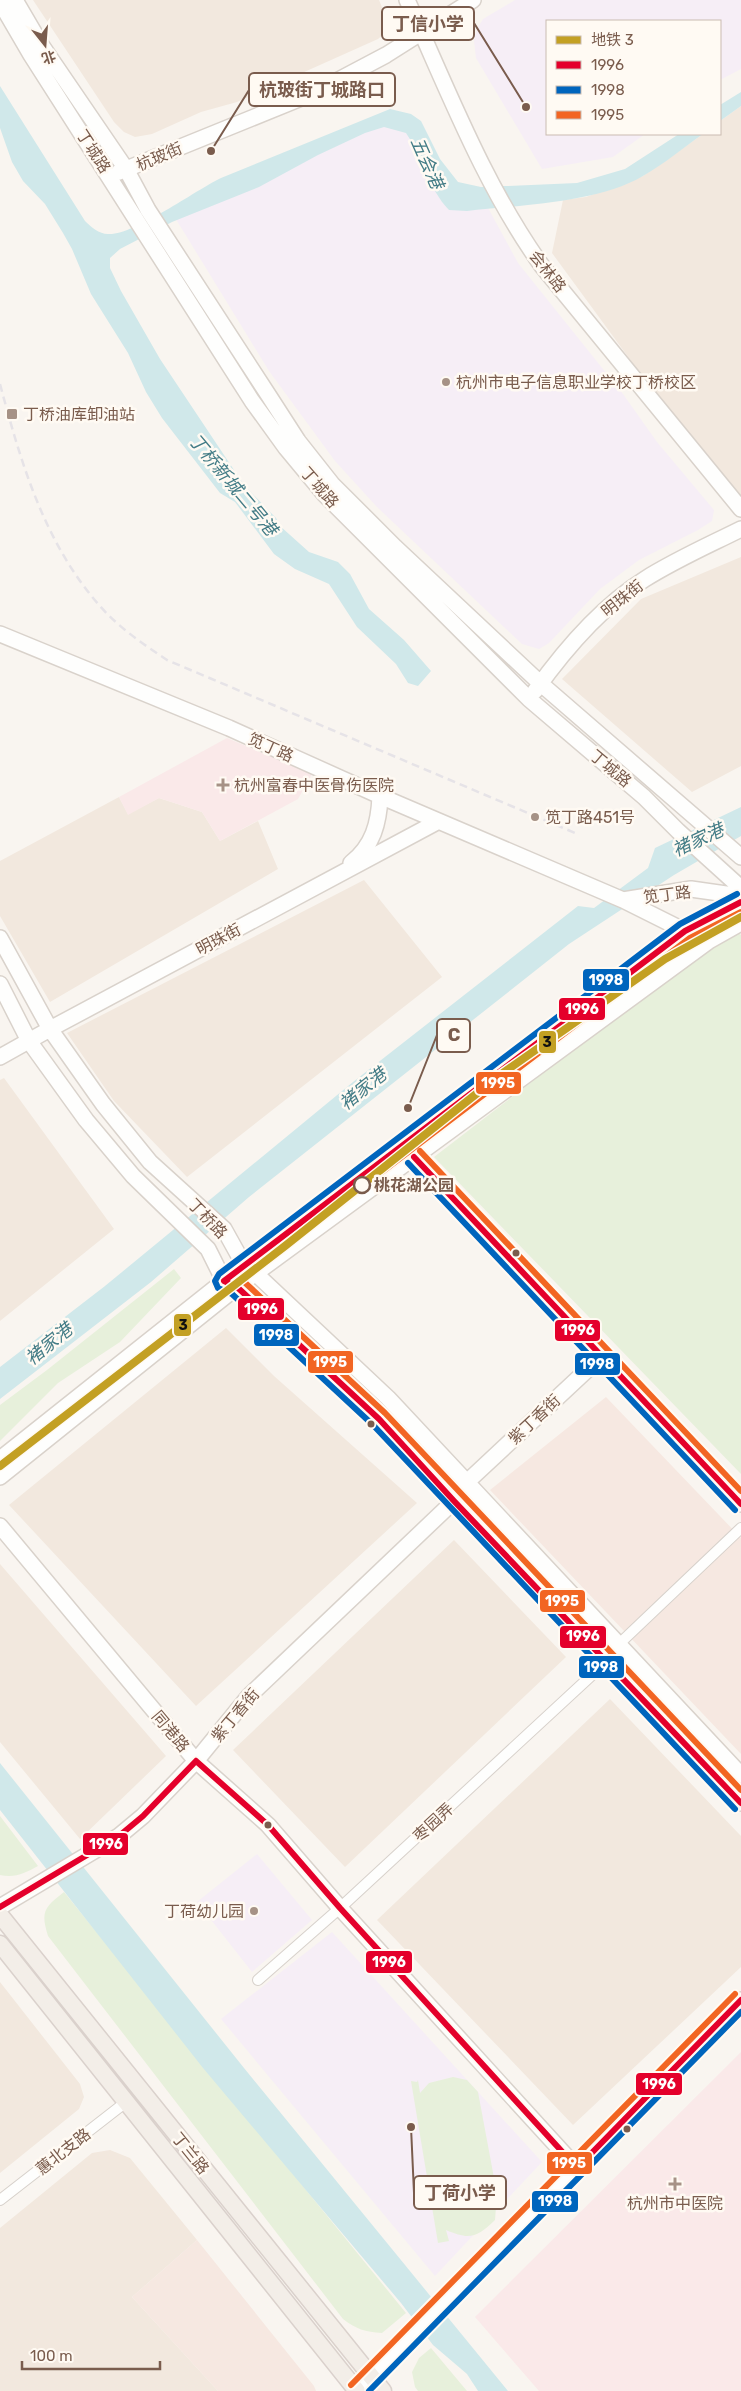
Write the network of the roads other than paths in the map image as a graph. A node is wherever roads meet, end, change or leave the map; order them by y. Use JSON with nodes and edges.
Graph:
{"nodes":[{"id":1,"x":15,"y":0,"type":"edge"},
{"id":2,"x":406,"y":0,"type":"edge"},
{"id":3,"x":474,"y":0,"type":"edge"},
{"id":4,"x":0,"y":2,"type":"edge"},
{"id":5,"x":421,"y":33,"type":"junction"},
{"id":6,"x":126,"y":169,"type":"junction"},
{"id":7,"x":110,"y":176,"type":"junction"},
{"id":8,"x":741,"y":509,"type":"edge"},
{"id":9,"x":741,"y":529,"type":"edge"},
{"id":10,"x":0,"y":634,"type":"edge"},
{"id":11,"x":540,"y":683,"type":"junction"},
{"id":12,"x":529,"y":699,"type":"junction"},
{"id":13,"x":380,"y":796,"type":"junction"},
{"id":14,"x":437,"y":822,"type":"junction"},
{"id":15,"x":738,"y":855,"type":"edge"},
{"id":16,"x":334,"y":877,"type":"junction"},
{"id":17,"x":741,"y":888,"type":"edge"},
{"id":18,"x":741,"y":896,"type":"edge"},
{"id":19,"x":622,"y":900,"type":"junction"},
{"id":20,"x":741,"y":902,"type":"edge"},
{"id":21,"x":741,"y":923,"type":"edge"},
{"id":22,"x":685,"y":931,"type":"junction"},
{"id":23,"x":0,"y":938,"type":"edge"},
{"id":24,"x":0,"y":984,"type":"edge"},
{"id":25,"x":50,"y":1029,"type":"junction"},
{"id":26,"x":29,"y":1041,"type":"junction"},
{"id":27,"x":0,"y":1057,"type":"edge"},
{"id":28,"x":414,"y":1157,"type":"junction"},
{"id":29,"x":250,"y":1269,"type":"junction"},
{"id":30,"x":230,"y":1284,"type":"junction"},
{"id":31,"x":602,"y":1356,"type":"junction"},
{"id":32,"x":0,"y":1459,"type":"edge"},
{"id":33,"x":0,"y":1477,"type":"edge"},
{"id":34,"x":467,"y":1482,"type":"junction"},
{"id":35,"x":454,"y":1501,"type":"junction"},
{"id":36,"x":741,"y":1504,"type":"edge"},
{"id":37,"x":0,"y":1526,"type":"edge"},
{"id":38,"x":741,"y":1528,"type":"edge"},
{"id":39,"x":618,"y":1645,"type":"junction"},
{"id":40,"x":606,"y":1662,"type":"junction"},
{"id":41,"x":196,"y":1761,"type":"junction"},
{"id":42,"x":741,"y":1775,"type":"edge"},
{"id":43,"x":741,"y":1803,"type":"edge"},
{"id":44,"x":0,"y":1906,"type":"edge"},
{"id":45,"x":340,"y":1908,"type":"junction"},
{"id":46,"x":0,"y":1915,"type":"edge"},
{"id":47,"x":0,"y":1944,"type":"edge"},
{"id":48,"x":258,"y":1980,"type":"dead end"},
{"id":49,"x":741,"y":2000,"type":"edge"},
{"id":50,"x":126,"y":2102,"type":"junction"},
{"id":51,"x":577,"y":2168,"type":"junction"},
{"id":52,"x":0,"y":2200,"type":"edge"},
{"id":53,"x":371,"y":2377,"type":"junction"},
{"id":54,"x":357,"y":2391,"type":"edge"},
{"id":55,"x":383,"y":2391,"type":"edge"}],
"edges":[{"from":1,"to":6,"type":"main road","name":"丁城路"},
{"from":2,"to":5,"type":"main road","name":"会林路"},
{"from":3,"to":5,"type":"main road","name":"杭玻街"},
{"from":4,"to":7,"type":"main road","name":"丁城路"},
{"from":5,"to":6,"type":"main road","name":"杭玻街"},
{"from":5,"to":8,"type":"main road","name":"会林路"},
{"from":6,"to":7,"type":"main road","name":"杭玻街"},
{"from":6,"to":11,"type":"main road","name":"丁城路"},
{"from":7,"to":12,"type":"main road","name":"丁城路"},
{"from":9,"to":11,"type":"main road","name":"明珠街"},
{"from":10,"to":13,"type":"main road","name":"笕丁路"},
{"from":11,"to":12,"type":"main road","name":"明珠街"},
{"from":11,"to":15,"type":"main road","name":"丁城路"},
{"from":12,"to":17,"type":"main road","name":"丁城路"},
{"from":13,"to":14,"type":"main road","name":"笕丁路"},
{"from":13,"to":16,"type":"main road"},
{"from":14,"to":16,"type":"main road","name":"明珠街"},
{"from":14,"to":19,"type":"main road","name":"笕丁路"},
{"from":16,"to":25,"type":"main road","name":"明珠街"},
{"from":18,"to":19,"type":"main road","name":"笕丁路"},
{"from":19,"to":22,"type":"main road","name":"笕丁路"},
{"from":20,"to":22,"type":"main road"},
{"from":21,"to":28,"type":"main road"},
{"from":22,"to":29,"type":"main road"},
{"from":23,"to":25,"type":"main road","name":"丁桥路"},
{"from":24,"to":26,"type":"main road","name":"丁桥路"},
{"from":25,"to":26,"type":"main road","name":"明珠街"},
{"from":25,"to":29,"type":"main road","name":"丁桥路"},
{"from":26,"to":27,"type":"main road","name":"明珠街"},
{"from":26,"to":30,"type":"main road","name":"丁桥路"},
{"from":28,"to":29,"type":"main road"},
{"from":28,"to":31,"type":"main road"},
{"from":29,"to":30,"type":"main road"},
{"from":29,"to":34,"type":"main road","name":"丁桥路"},
{"from":30,"to":32,"type":"main road"},
{"from":30,"to":33,"type":"main road"},
{"from":30,"to":35,"type":"main road","name":"丁桥路"},
{"from":31,"to":34,"type":"main road","name":"紫丁香街"},
{"from":31,"to":36,"type":"main road"},
{"from":34,"to":39,"type":"main road","name":"丁桥路"},
{"from":35,"to":40,"type":"main road","name":"丁桥路"},
{"from":35,"to":41,"type":"main road","name":"紫丁香街"},
{"from":37,"to":41,"type":"main road","name":"同港路"},
{"from":38,"to":39,"type":"street"},
{"from":39,"to":42,"type":"main road","name":"丁桥路"},
{"from":40,"to":43,"type":"main road","name":"丁桥路"},
{"from":40,"to":45,"type":"street","name":"枣园弄"},
{"from":41,"to":44,"type":"main road","name":"紫丁香街"},
{"from":41,"to":45,"type":"main road","name":"同港路"},
{"from":45,"to":48,"type":"street","name":"枣园弄"},
{"from":45,"to":51,"type":"main road","name":"同港路"},
{"from":46,"to":53,"type":"main road","name":"丁兰路"},
{"from":47,"to":50,"type":"main road","name":"丁兰路"},
{"from":49,"to":51,"type":"main road"},
{"from":50,"to":52,"type":"street","name":"蕙北支路"},
{"from":50,"to":54,"type":"main road","name":"丁兰路"},
{"from":51,"to":53,"type":"main road"},
{"from":53,"to":54,"type":"main road"},
{"from":53,"to":55,"type":"main road","name":"丁兰路"}]}
